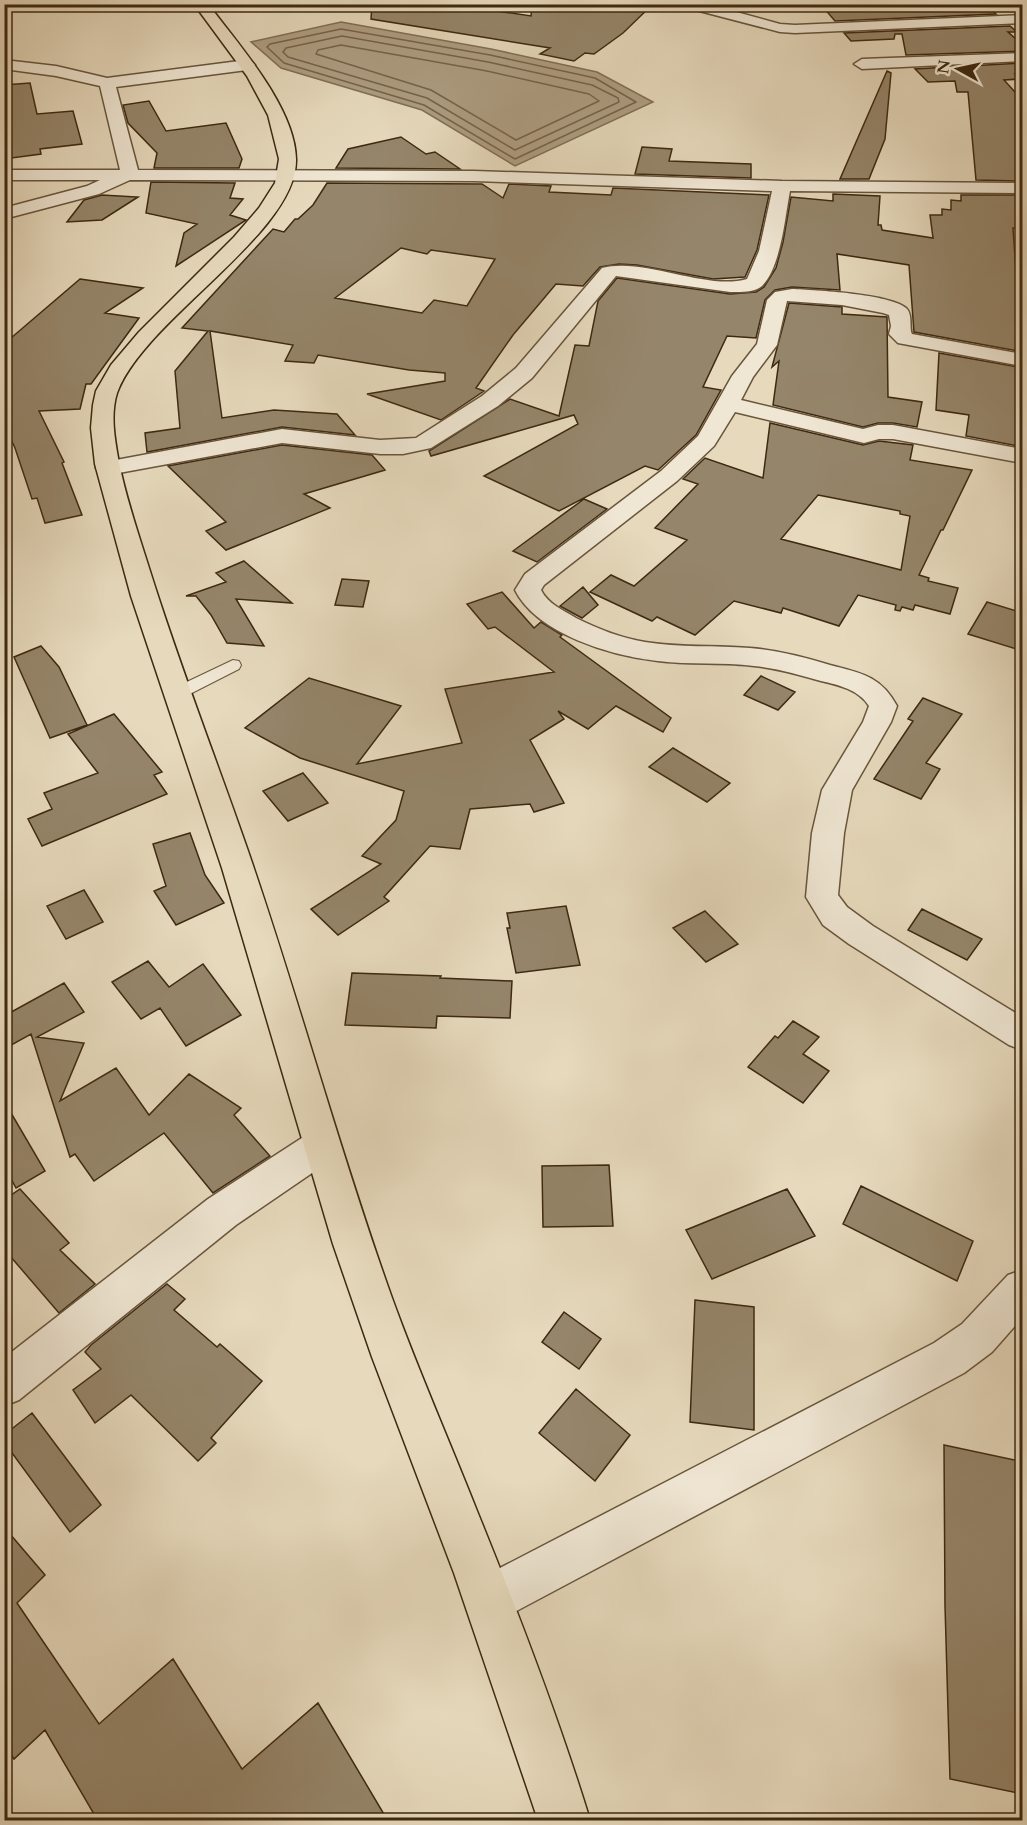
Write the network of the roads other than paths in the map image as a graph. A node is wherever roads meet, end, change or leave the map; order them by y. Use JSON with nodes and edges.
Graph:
{"nodes":[{"id":1,"x":201,"y":4,"type":"edge"},
{"id":2,"x":689,"y":4,"type":"edge"},
{"id":3,"x":1023,"y":19,"type":"edge"},
{"id":4,"x":1023,"y":57,"type":"edge"},
{"id":5,"x":1001,"y":58,"type":"junction"},
{"id":6,"x":4,"y":64,"type":"edge"},
{"id":7,"x":862,"y":64,"type":"dead end"},
{"id":8,"x":247,"y":65,"type":"junction"},
{"id":9,"x":1023,"y":74,"type":"edge"},
{"id":10,"x":107,"y":83,"type":"junction"},
{"id":11,"x":130,"y":174,"type":"junction"},
{"id":12,"x":288,"y":174,"type":"junction"},
{"id":13,"x":4,"y":175,"type":"edge"},
{"id":14,"x":782,"y":186,"type":"junction"},
{"id":15,"x":1023,"y":188,"type":"edge"},
{"id":16,"x":4,"y":214,"type":"edge"},
{"id":17,"x":1023,"y":360,"type":"edge"},
{"id":18,"x":729,"y":404,"type":"junction"},
{"id":19,"x":1023,"y":456,"type":"edge"},
{"id":20,"x":108,"y":468,"type":"junction"},
{"id":21,"x":232,"y":665,"type":"dead end"},
{"id":22,"x":178,"y":693,"type":"junction"},
{"id":23,"x":1023,"y":1035,"type":"edge"},
{"id":24,"x":321,"y":1146,"type":"junction"},
{"id":25,"x":1023,"y":1288,"type":"edge"},
{"id":26,"x":4,"y":1385,"type":"edge"},
{"id":27,"x":488,"y":1600,"type":"junction"},
{"id":28,"x":564,"y":1821,"type":"edge"}],
"edges":[{"from":1,"to":8,"type":"main road"},
{"from":2,"to":3,"type":"street"},
{"from":4,"to":5,"type":"street"},
{"from":5,"to":7,"type":"street"},
{"from":5,"to":9,"type":"street"},
{"from":6,"to":10,"type":"street"},
{"from":8,"to":10,"type":"street"},
{"from":8,"to":12,"type":"main road"},
{"from":10,"to":11,"type":"street"},
{"from":11,"to":12,"type":"street"},
{"from":11,"to":13,"type":"street"},
{"from":11,"to":16,"type":"street"},
{"from":12,"to":14,"type":"street"},
{"from":12,"to":20,"type":"main road"},
{"from":14,"to":15,"type":"street"},
{"from":14,"to":20,"type":"street"},
{"from":17,"to":18,"type":"street"},
{"from":18,"to":19,"type":"street"},
{"from":18,"to":23,"type":"street"},
{"from":20,"to":22,"type":"main road"},
{"from":21,"to":22,"type":"lane"},
{"from":22,"to":24,"type":"main road"},
{"from":24,"to":26,"type":"street"},
{"from":24,"to":27,"type":"main road"},
{"from":25,"to":27,"type":"street"},
{"from":27,"to":28,"type":"main road"}]}
